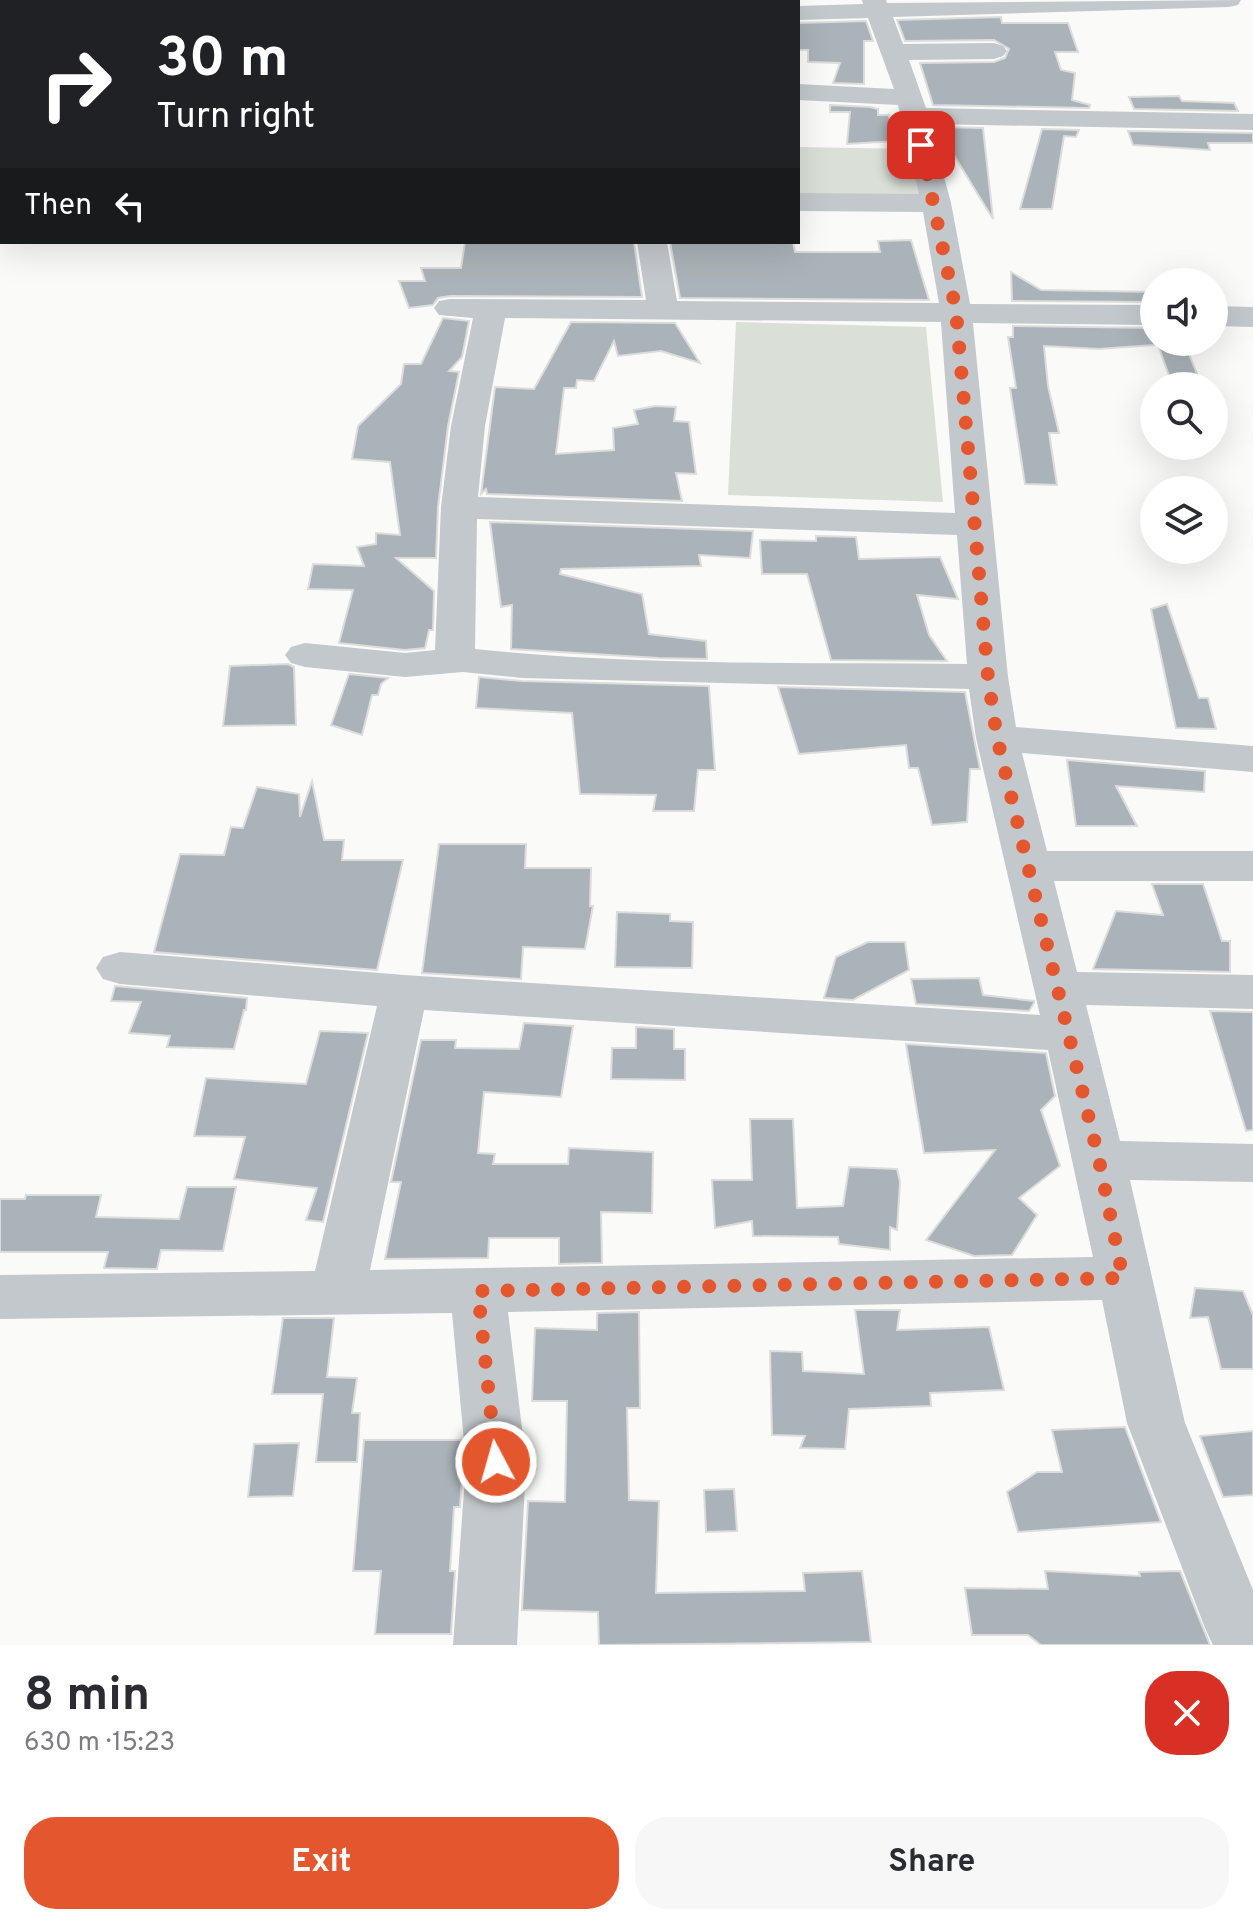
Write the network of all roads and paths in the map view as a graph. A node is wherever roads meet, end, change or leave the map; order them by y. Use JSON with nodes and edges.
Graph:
{"nodes":[{"id":1,"x":1229,"y":0,"type":"edge"},
{"id":2,"x":1131,"y":1,"type":"edge"},
{"id":3,"x":877,"y":6,"type":"edge"},
{"id":4,"x":800,"y":13,"type":"edge"},
{"id":5,"x":994,"y":51,"type":"dead end"},
{"id":6,"x":894,"y":52,"type":"junction"},
{"id":7,"x":800,"y":92,"type":"edge"},
{"id":8,"x":912,"y":107,"type":"junction"},
{"id":9,"x":1253,"y":122,"type":"edge"},
{"id":10,"x":800,"y":202,"type":"edge"},
{"id":11,"x":936,"y":203,"type":"junction"},
{"id":12,"x":652,"y":244,"type":"edge"},
{"id":13,"x":450,"y":308,"type":"dead end"},
{"id":14,"x":491,"y":308,"type":"junction"},
{"id":15,"x":663,"y":309,"type":"junction"},
{"id":16,"x":956,"y":311,"type":"junction"},
{"id":17,"x":1140,"y":315,"type":"edge"},
{"id":18,"x":1228,"y":316,"type":"edge"},
{"id":19,"x":1253,"y":317,"type":"edge"},
{"id":20,"x":459,"y":507,"type":"junction"},
{"id":21,"x":976,"y":525,"type":"junction"},
{"id":22,"x":305,"y":655,"type":"dead end"},
{"id":23,"x":463,"y":660,"type":"junction"},
{"id":24,"x":988,"y":677,"type":"junction"},
{"id":25,"x":997,"y":738,"type":"junction"},
{"id":26,"x":1253,"y":759,"type":"edge"},
{"id":27,"x":1028,"y":866,"type":"junction"},
{"id":28,"x":1253,"y":866,"type":"edge"},
{"id":29,"x":120,"y":968,"type":"dead end"},
{"id":30,"x":1057,"y":988,"type":"junction"},
{"id":31,"x":404,"y":992,"type":"junction"},
{"id":32,"x":1253,"y":992,"type":"edge"},
{"id":33,"x":1069,"y":1034,"type":"junction"},
{"id":34,"x":1099,"y":1160,"type":"junction"},
{"id":35,"x":1253,"y":1163,"type":"edge"},
{"id":36,"x":1123,"y":1278,"type":"junction"},
{"id":37,"x":478,"y":1291,"type":"junction"},
{"id":38,"x":338,"y":1293,"type":"junction"},
{"id":39,"x":0,"y":1297,"type":"edge"},
{"id":40,"x":485,"y":1645,"type":"edge"},
{"id":41,"x":1247,"y":1645,"type":"edge"}],
"edges":[{"from":1,"to":2,"type":"street"},
{"from":2,"to":3,"type":"street"},
{"from":3,"to":4,"type":"street"},
{"from":3,"to":6,"type":"street"},
{"from":5,"to":6,"type":"street"},
{"from":6,"to":8,"type":"street"},
{"from":7,"to":8,"type":"street"},
{"from":8,"to":9,"type":"street"},
{"from":8,"to":11,"type":"street"},
{"from":10,"to":11,"type":"street"},
{"from":11,"to":16,"type":"street"},
{"from":12,"to":15,"type":"street"},
{"from":13,"to":14,"type":"street"},
{"from":14,"to":15,"type":"street"},
{"from":14,"to":20,"type":"street"},
{"from":15,"to":16,"type":"street"},
{"from":16,"to":17,"type":"street"},
{"from":16,"to":21,"type":"street"},
{"from":18,"to":19,"type":"street"},
{"from":20,"to":21,"type":"street"},
{"from":20,"to":23,"type":"street"},
{"from":21,"to":24,"type":"street"},
{"from":22,"to":23,"type":"street"},
{"from":23,"to":24,"type":"street"},
{"from":24,"to":25,"type":"street"},
{"from":25,"to":26,"type":"street"},
{"from":25,"to":27,"type":"street"},
{"from":27,"to":28,"type":"street"},
{"from":27,"to":30,"type":"street"},
{"from":29,"to":31,"type":"street"},
{"from":30,"to":32,"type":"street"},
{"from":30,"to":33,"type":"street"},
{"from":31,"to":33,"type":"street"},
{"from":31,"to":38,"type":"street"},
{"from":33,"to":34,"type":"street"},
{"from":34,"to":35,"type":"street"},
{"from":34,"to":36,"type":"street"},
{"from":36,"to":37,"type":"street"},
{"from":36,"to":41,"type":"street"},
{"from":37,"to":38,"type":"street"},
{"from":37,"to":40,"type":"street"},
{"from":38,"to":39,"type":"street"}]}
